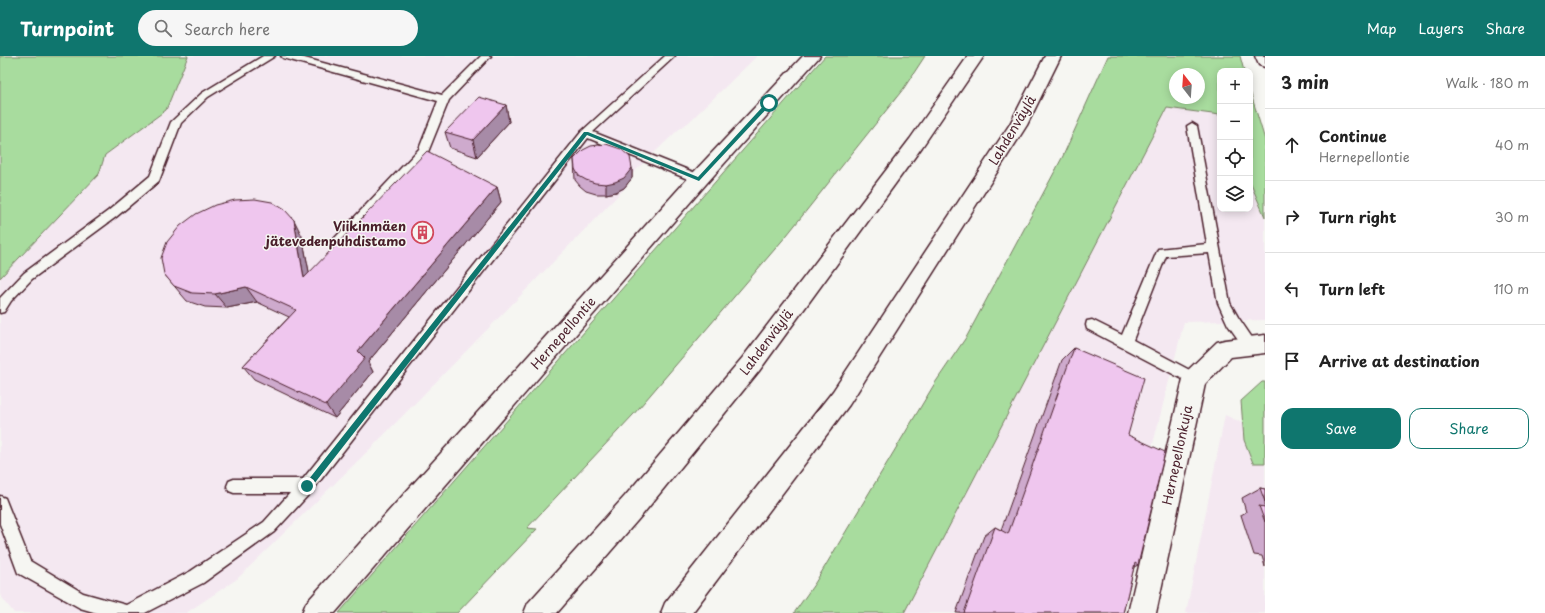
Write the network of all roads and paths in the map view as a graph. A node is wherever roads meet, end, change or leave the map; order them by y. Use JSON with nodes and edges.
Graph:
{"nodes":[{"id":1,"x":270,"y":56,"type":"edge"},
{"id":2,"x":286,"y":56,"type":"edge"},
{"id":3,"x":486,"y":56,"type":"edge"},
{"id":4,"x":670,"y":56,"type":"edge"},
{"id":5,"x":812,"y":56,"type":"edge"},
{"id":6,"x":976,"y":56,"type":"edge"},
{"id":7,"x":1053,"y":56,"type":"edge"},
{"id":8,"x":1263,"y":56,"type":"edge"},
{"id":9,"x":1265,"y":62,"type":"edge"},
{"id":10,"x":444,"y":99,"type":"junction"},
{"id":11,"x":1192,"y":126,"type":"dead end"},
{"id":12,"x":586,"y":133,"type":"junction"},
{"id":13,"x":699,"y":179,"type":"junction"},
{"id":14,"x":336,"y":244,"type":"edge"},
{"id":15,"x":1214,"y":248,"type":"junction"},
{"id":16,"x":0,"y":308,"type":"edge"},
{"id":17,"x":1092,"y":324,"type":"dead end"},
{"id":18,"x":1126,"y":342,"type":"junction"},
{"id":19,"x":1258,"y":344,"type":"edge"},
{"id":20,"x":1194,"y":379,"type":"junction"},
{"id":21,"x":234,"y":486,"type":"dead end"},
{"id":22,"x":307,"y":486,"type":"junction"},
{"id":23,"x":0,"y":503,"type":"edge"},
{"id":24,"x":127,"y":613,"type":"edge"},
{"id":25,"x":316,"y":613,"type":"edge"},
{"id":26,"x":538,"y":613,"type":"edge"},
{"id":27,"x":675,"y":613,"type":"edge"},
{"id":28,"x":1142,"y":613,"type":"edge"}],
"edges":[{"from":1,"to":16,"type":"lane"},
{"from":2,"to":10,"type":"lane"},
{"from":3,"to":10,"type":"lane"},
{"from":4,"to":12,"type":"lane"},
{"from":5,"to":13,"type":"main road","name":"Hernepellontie"},
{"from":6,"to":26,"type":"main road","name":"Lahdenväylä"},
{"from":7,"to":27,"type":"main road","name":"Lahdenväylä"},
{"from":8,"to":9,"type":"main road"},
{"from":10,"to":14,"type":"lane"},
{"from":11,"to":15,"type":"lane"},
{"from":12,"to":13,"type":"lane"},
{"from":12,"to":22,"type":"lane"},
{"from":13,"to":25,"type":"main road","name":"Hernepellontie"},
{"from":15,"to":18,"type":"lane"},
{"from":15,"to":19,"type":"lane"},
{"from":17,"to":18,"type":"lane"},
{"from":18,"to":20,"type":"lane"},
{"from":19,"to":20,"type":"main road"},
{"from":20,"to":28,"type":"main road","name":"Hernepellonkuja"},
{"from":21,"to":22,"type":"lane"},
{"from":22,"to":24,"type":"lane"},
{"from":23,"to":24,"type":"lane"}]}
